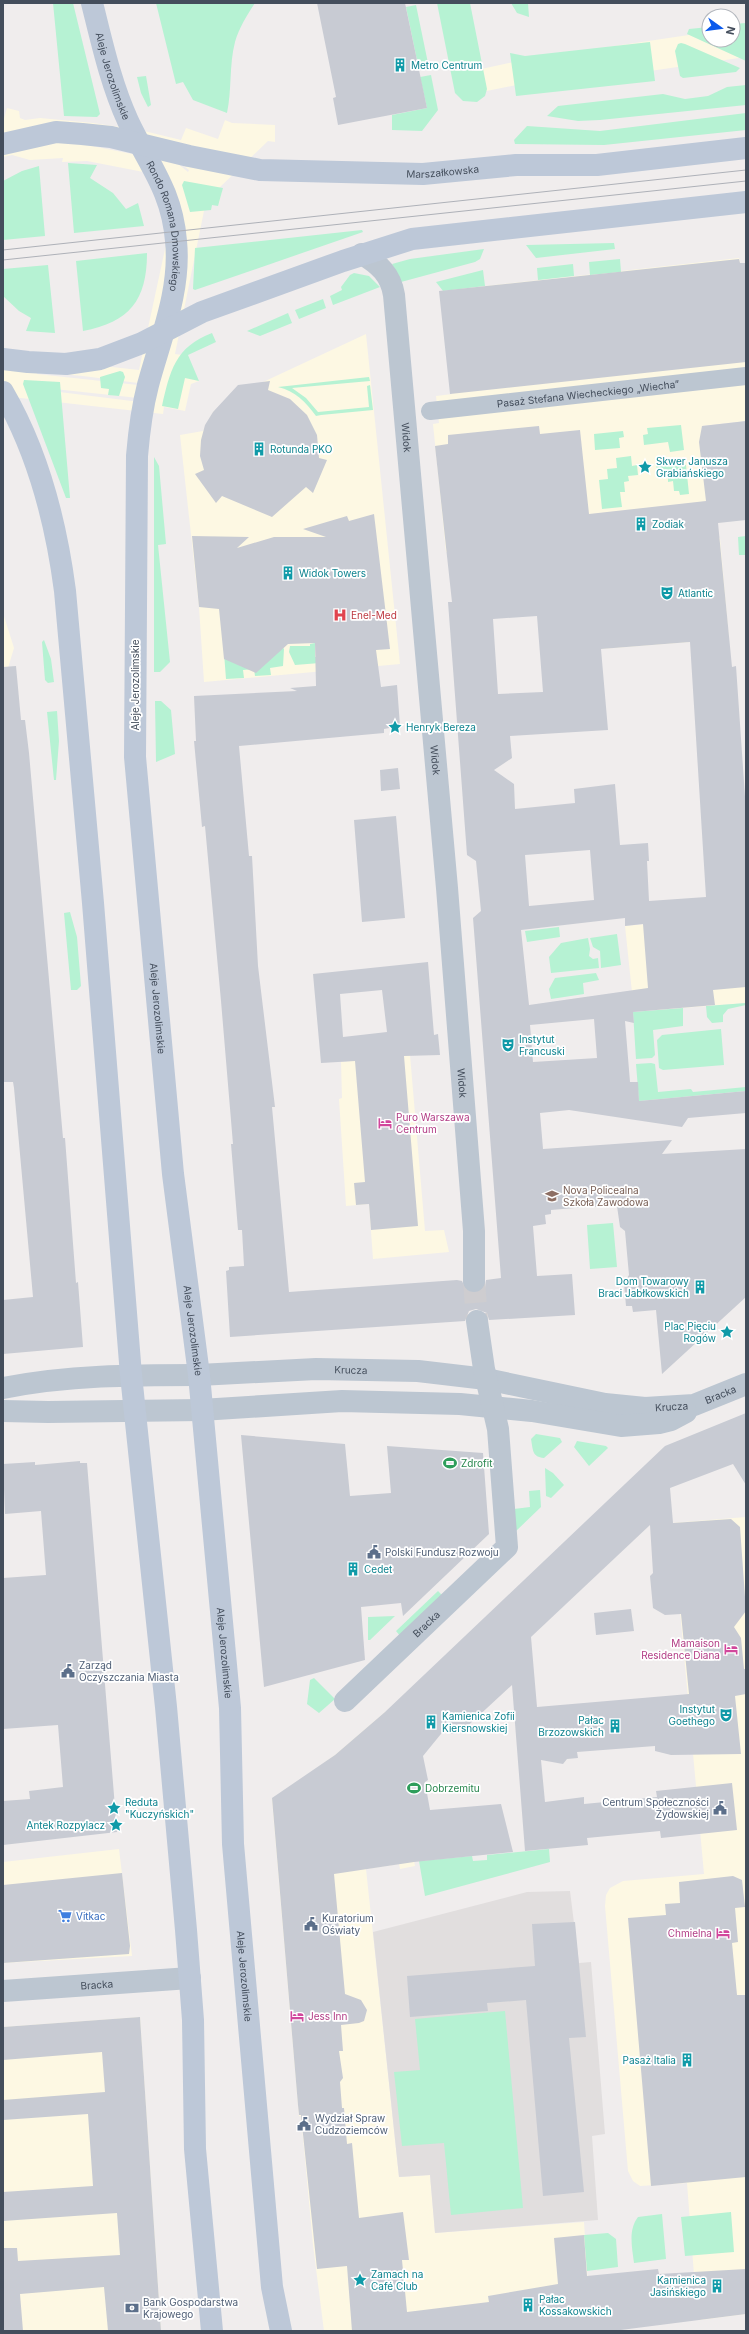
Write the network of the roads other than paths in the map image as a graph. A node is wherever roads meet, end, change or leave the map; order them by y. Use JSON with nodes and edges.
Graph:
{"nodes":[{"id":1,"x":92,"y":3,"type":"edge"},
{"id":2,"x":3,"y":144,"type":"edge"},
{"id":3,"x":141,"y":145,"type":"junction"},
{"id":4,"x":746,"y":148,"type":"edge"},
{"id":5,"x":746,"y":202,"type":"edge"},
{"id":6,"x":362,"y":254,"type":"junction"},
{"id":7,"x":163,"y":331,"type":"junction"},
{"id":8,"x":3,"y":359,"type":"edge"},
{"id":9,"x":746,"y":376,"type":"edge"},
{"id":10,"x":3,"y":392,"type":"edge"},
{"id":11,"x":430,"y":411,"type":"dead end"},
{"id":12,"x":474,"y":1281,"type":"tunnel mouth"},
{"id":13,"x":478,"y":1321,"type":"tunnel mouth"},
{"id":14,"x":198,"y":1375,"type":"junction"},
{"id":15,"x":132,"y":1376,"type":"junction"},
{"id":16,"x":486,"y":1379,"type":"junction"},
{"id":17,"x":746,"y":1384,"type":"edge"},
{"id":18,"x":3,"y":1388,"type":"edge"},
{"id":19,"x":694,"y":1405,"type":"junction"},
{"id":20,"x":494,"y":1407,"type":"junction"},
{"id":21,"x":201,"y":1410,"type":"junction"},
{"id":22,"x":3,"y":1411,"type":"edge"},
{"id":23,"x":135,"y":1411,"type":"junction"},
{"id":24,"x":345,"y":1701,"type":"dead end"},
{"id":25,"x":190,"y":1978,"type":"junction"},
{"id":26,"x":3,"y":1991,"type":"edge"},
{"id":27,"x":212,"y":2331,"type":"edge"},
{"id":28,"x":281,"y":2331,"type":"edge"}],
"edges":[{"from":1,"to":3,"type":"main road","name":"Aleje Jerozolimskie"},
{"from":2,"to":3,"type":"main road"},
{"from":3,"to":4,"type":"main road","name":"Marszałkowska"},
{"from":3,"to":7,"type":"main road","name":"Rondo Romana Dmowskiego"},
{"from":5,"to":6,"type":"main road"},
{"from":6,"to":7,"type":"main road"},
{"from":6,"to":12,"type":"street","name":"Widok"},
{"from":7,"to":8,"type":"main road"},
{"from":7,"to":14,"type":"main road","name":"Aleje Jerozolimskie"},
{"from":9,"to":11,"type":"street","name":"Pasaż Stefana Wiecheckiego „Wiecha”"},
{"from":10,"to":15,"type":"main road"},
{"from":13,"to":16,"type":"street"},
{"from":14,"to":15,"type":"street","name":"Krucza"},
{"from":14,"to":16,"type":"street","name":"Krucza"},
{"from":14,"to":21,"type":"main road","name":"Aleje Jerozolimskie"},
{"from":15,"to":18,"type":"street","name":"Krucza"},
{"from":15,"to":23,"type":"main road"},
{"from":16,"to":19,"type":"street","name":"Krucza"},
{"from":16,"to":20,"type":"street"},
{"from":17,"to":19,"type":"street","name":"Bracka"},
{"from":19,"to":20,"type":"street","name":"Krucza"},
{"from":20,"to":21,"type":"street","name":"Krucza"},
{"from":20,"to":24,"type":"street","name":"Bracka"},
{"from":21,"to":23,"type":"street","name":"Krucza"},
{"from":21,"to":28,"type":"main road","name":"Aleje Jerozolimskie"},
{"from":22,"to":23,"type":"street","name":"Krucza"},
{"from":23,"to":25,"type":"main road"},
{"from":25,"to":26,"type":"street","name":"Bracka"},
{"from":25,"to":27,"type":"main road"}]}
